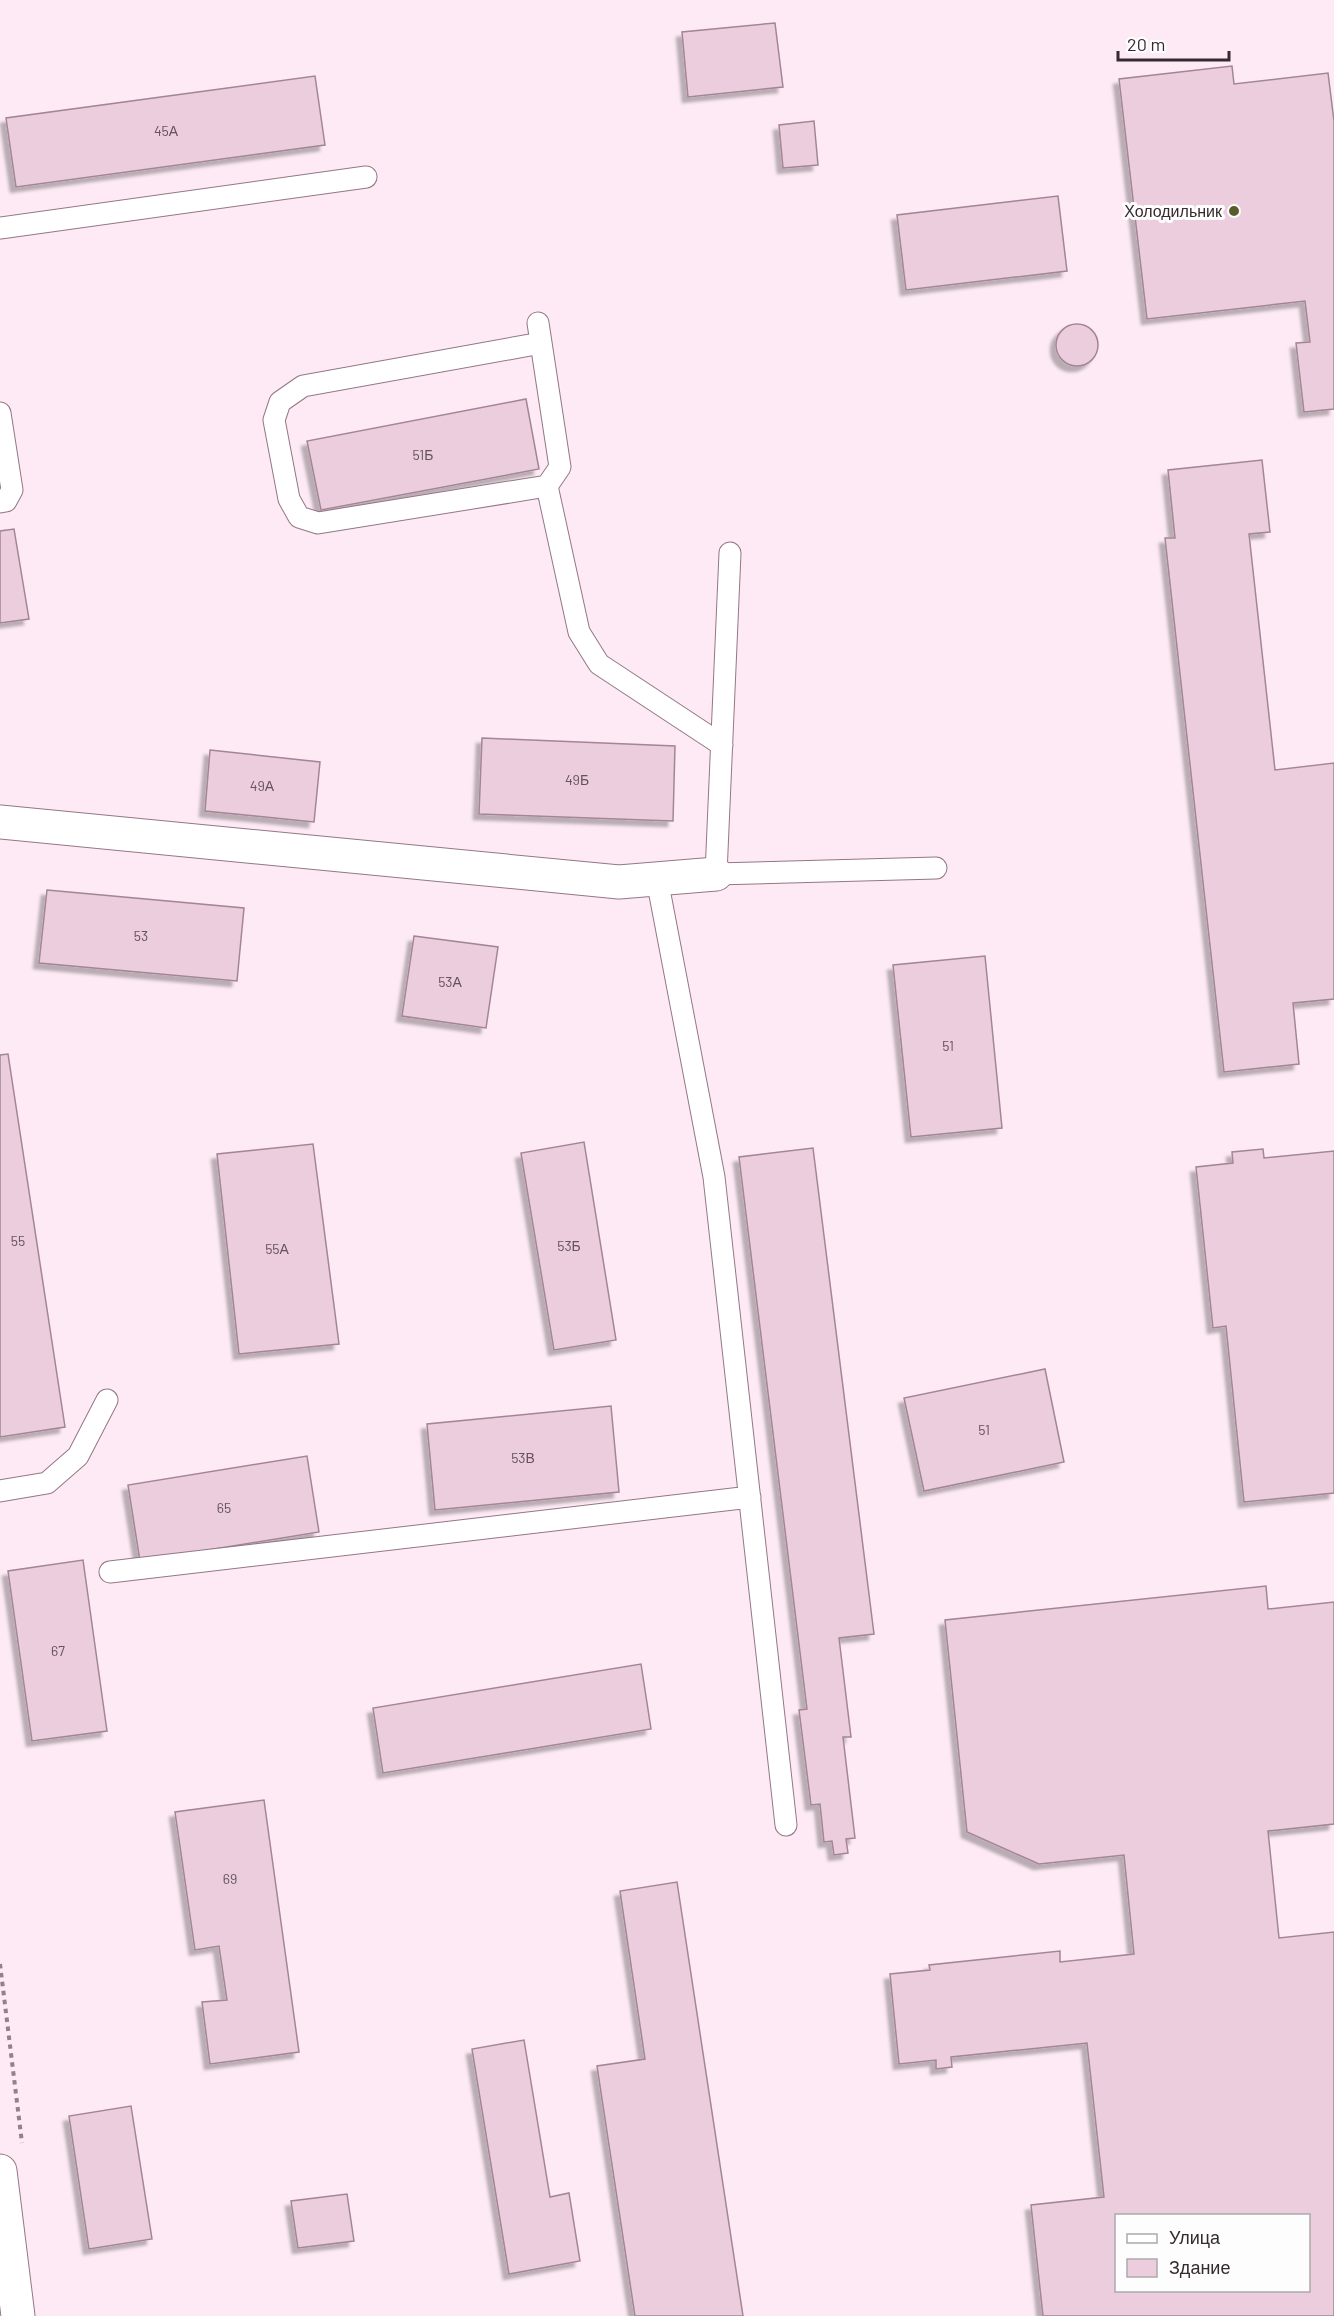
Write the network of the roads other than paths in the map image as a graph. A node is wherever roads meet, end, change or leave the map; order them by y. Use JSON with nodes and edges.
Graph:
{"nodes":[{"id":1,"x":366,"y":177,"type":"dead end"},
{"id":2,"x":0,"y":228,"type":"edge"},
{"id":3,"x":0,"y":413,"type":"edge"},
{"id":4,"x":547,"y":486,"type":"junction"},
{"id":5,"x":0,"y":502,"type":"edge"},
{"id":6,"x":730,"y":552,"type":"dead end"},
{"id":7,"x":722,"y":745,"type":"junction"},
{"id":8,"x":0,"y":822,"type":"edge"},
{"id":9,"x":936,"y":868,"type":"dead end"},
{"id":10,"x":716,"y":874,"type":"junction"},
{"id":11,"x":657,"y":879,"type":"junction"},
{"id":12,"x":107,"y":1400,"type":"dead end"},
{"id":13,"x":0,"y":1491,"type":"edge"},
{"id":14,"x":750,"y":1497,"type":"junction"},
{"id":15,"x":110,"y":1572,"type":"dead end"},
{"id":16,"x":786,"y":1825,"type":"dead end"},
{"id":17,"x":0,"y":2170,"type":"edge"},
{"id":18,"x":6,"y":2265,"type":"edge"},
{"id":19,"x":18,"y":2316,"type":"edge"}],
"edges":[{"from":1,"to":2,"type":"lane"},
{"from":3,"to":5,"type":"lane"},
{"from":4,"to":4,"type":"lane"},
{"from":4,"to":7,"type":"lane"},
{"from":6,"to":7,"type":"lane"},
{"from":7,"to":10,"type":"lane"},
{"from":8,"to":11,"type":"street"},
{"from":9,"to":10,"type":"lane"},
{"from":10,"to":11,"type":"street"},
{"from":11,"to":14,"type":"lane"},
{"from":12,"to":13,"type":"lane"},
{"from":14,"to":15,"type":"lane"},
{"from":14,"to":16,"type":"lane"},
{"from":17,"to":18,"type":"street"},
{"from":18,"to":19,"type":"street"}]}
